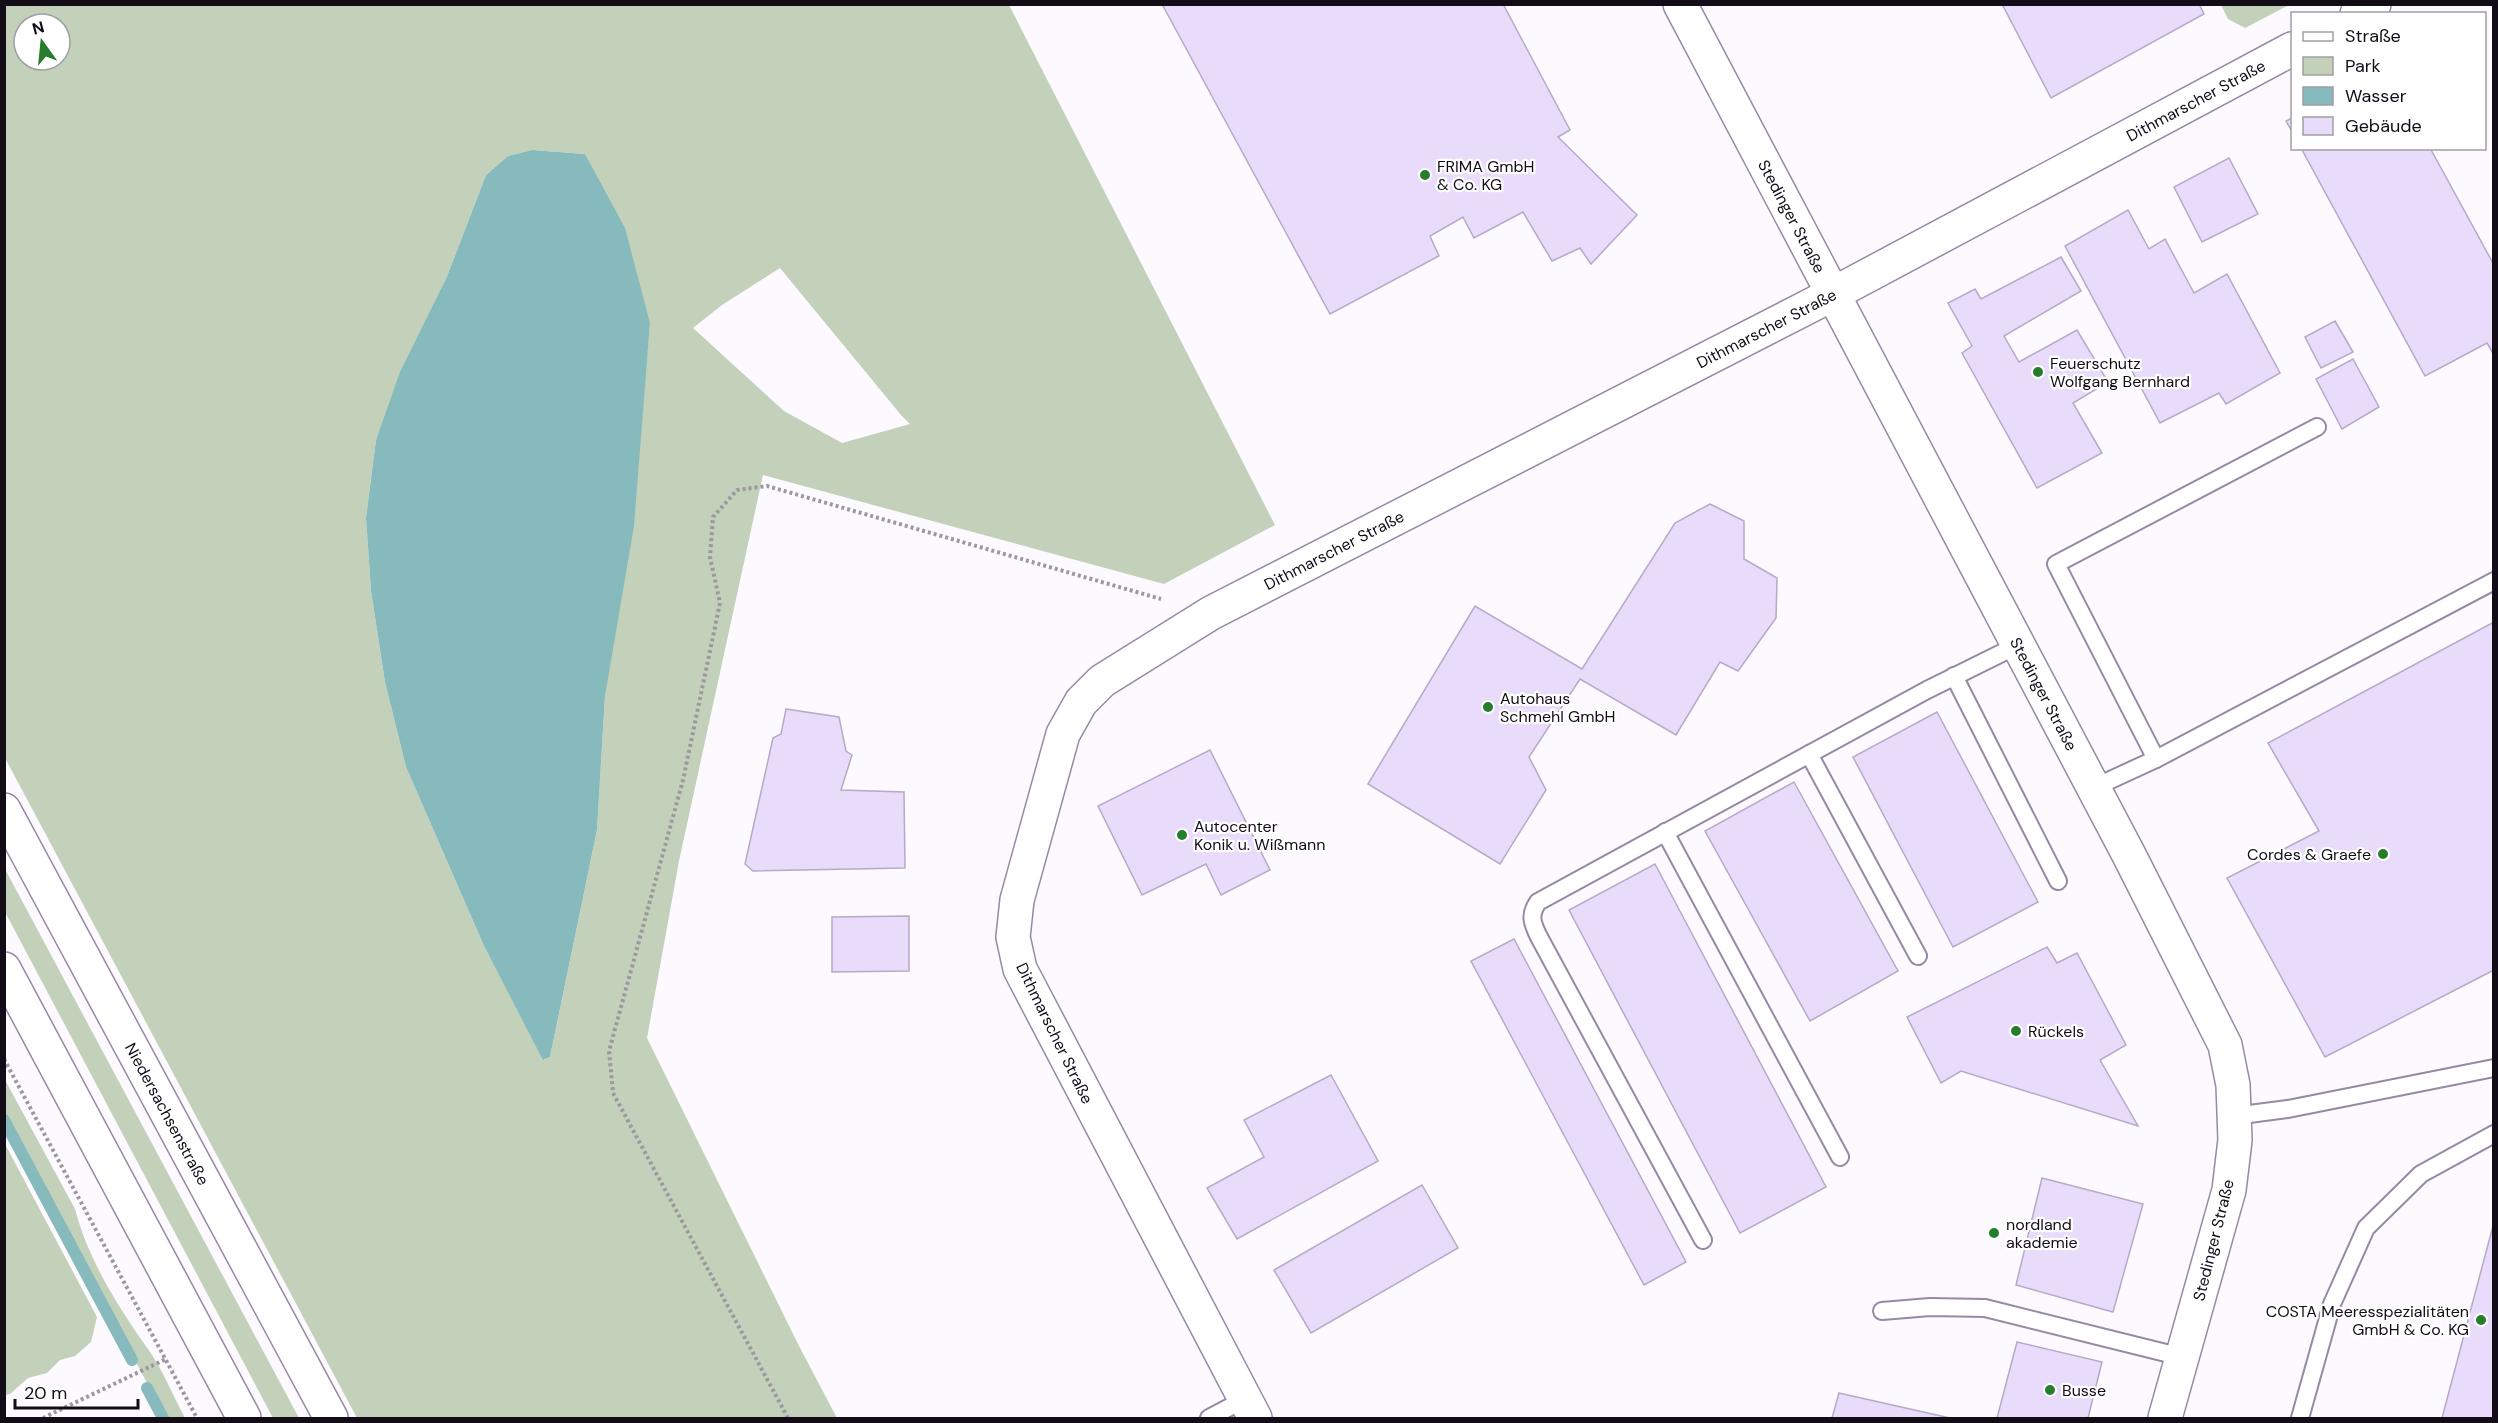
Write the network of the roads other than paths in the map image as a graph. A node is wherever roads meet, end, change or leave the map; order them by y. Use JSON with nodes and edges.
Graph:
{"nodes":[{"id":1,"x":1680,"y":4,"type":"edge"},
{"id":2,"x":2374,"y":4,"type":"edge"},
{"id":3,"x":2360,"y":12,"type":"edge"},
{"id":4,"x":2291,"y":49,"type":"edge"},
{"id":5,"x":1833,"y":294,"type":"junction"},
{"id":6,"x":2317,"y":427,"type":"dead end"},
{"id":7,"x":2493,"y":581,"type":"edge"},
{"id":8,"x":2018,"y":645,"type":"junction"},
{"id":9,"x":1954,"y":676,"type":"junction"},
{"id":10,"x":1809,"y":754,"type":"junction"},
{"id":11,"x":2156,"y":759,"type":"junction"},
{"id":12,"x":2093,"y":788,"type":"junction"},
{"id":13,"x":4,"y":810,"type":"edge"},
{"id":14,"x":1665,"y":832,"type":"junction"},
{"id":15,"x":2058,"y":880,"type":"dead end"},
{"id":16,"x":1918,"y":956,"type":"dead end"},
{"id":17,"x":4,"y":969,"type":"edge"},
{"id":18,"x":2493,"y":1068,"type":"edge"},
{"id":19,"x":2234,"y":1116,"type":"junction"},
{"id":20,"x":2493,"y":1134,"type":"edge"},
{"id":21,"x":1840,"y":1157,"type":"dead end"},
{"id":22,"x":1703,"y":1240,"type":"dead end"},
{"id":23,"x":1882,"y":1311,"type":"dead end"},
{"id":24,"x":2182,"y":1357,"type":"junction"},
{"id":25,"x":1250,"y":1409,"type":"edge"},
{"id":26,"x":244,"y":1419,"type":"edge"},
{"id":27,"x":331,"y":1419,"type":"edge"},
{"id":28,"x":1209,"y":1419,"type":"edge"},
{"id":29,"x":2165,"y":1419,"type":"edge"},
{"id":30,"x":2300,"y":1419,"type":"edge"}],
"edges":[{"from":1,"to":5,"type":"street","name":"Stedinger Straße"},
{"from":2,"to":3,"type":"street"},
{"from":4,"to":5,"type":"street","name":"Dithmarscher Straße"},
{"from":5,"to":8,"type":"street","name":"Stedinger Straße"},
{"from":5,"to":25,"type":"street","name":"Dithmarscher Straße"},
{"from":6,"to":11,"type":"lane"},
{"from":7,"to":11,"type":"lane"},
{"from":8,"to":9,"type":"lane"},
{"from":8,"to":12,"type":"street","name":"Stedinger Straße"},
{"from":9,"to":10,"type":"lane"},
{"from":9,"to":15,"type":"lane"},
{"from":10,"to":14,"type":"lane"},
{"from":10,"to":16,"type":"lane"},
{"from":11,"to":12,"type":"lane"},
{"from":12,"to":19,"type":"street","name":"Stedinger Straße"},
{"from":13,"to":27,"type":"street","name":"Niedersachsenstraße"},
{"from":14,"to":21,"type":"lane"},
{"from":14,"to":22,"type":"lane"},
{"from":17,"to":26,"type":"street"},
{"from":18,"to":19,"type":"lane"},
{"from":19,"to":24,"type":"street","name":"Stedinger Straße"},
{"from":20,"to":30,"type":"lane"},
{"from":23,"to":24,"type":"lane"},
{"from":24,"to":29,"type":"street","name":"Stedinger Straße"},
{"from":25,"to":28,"type":"lane"}]}
